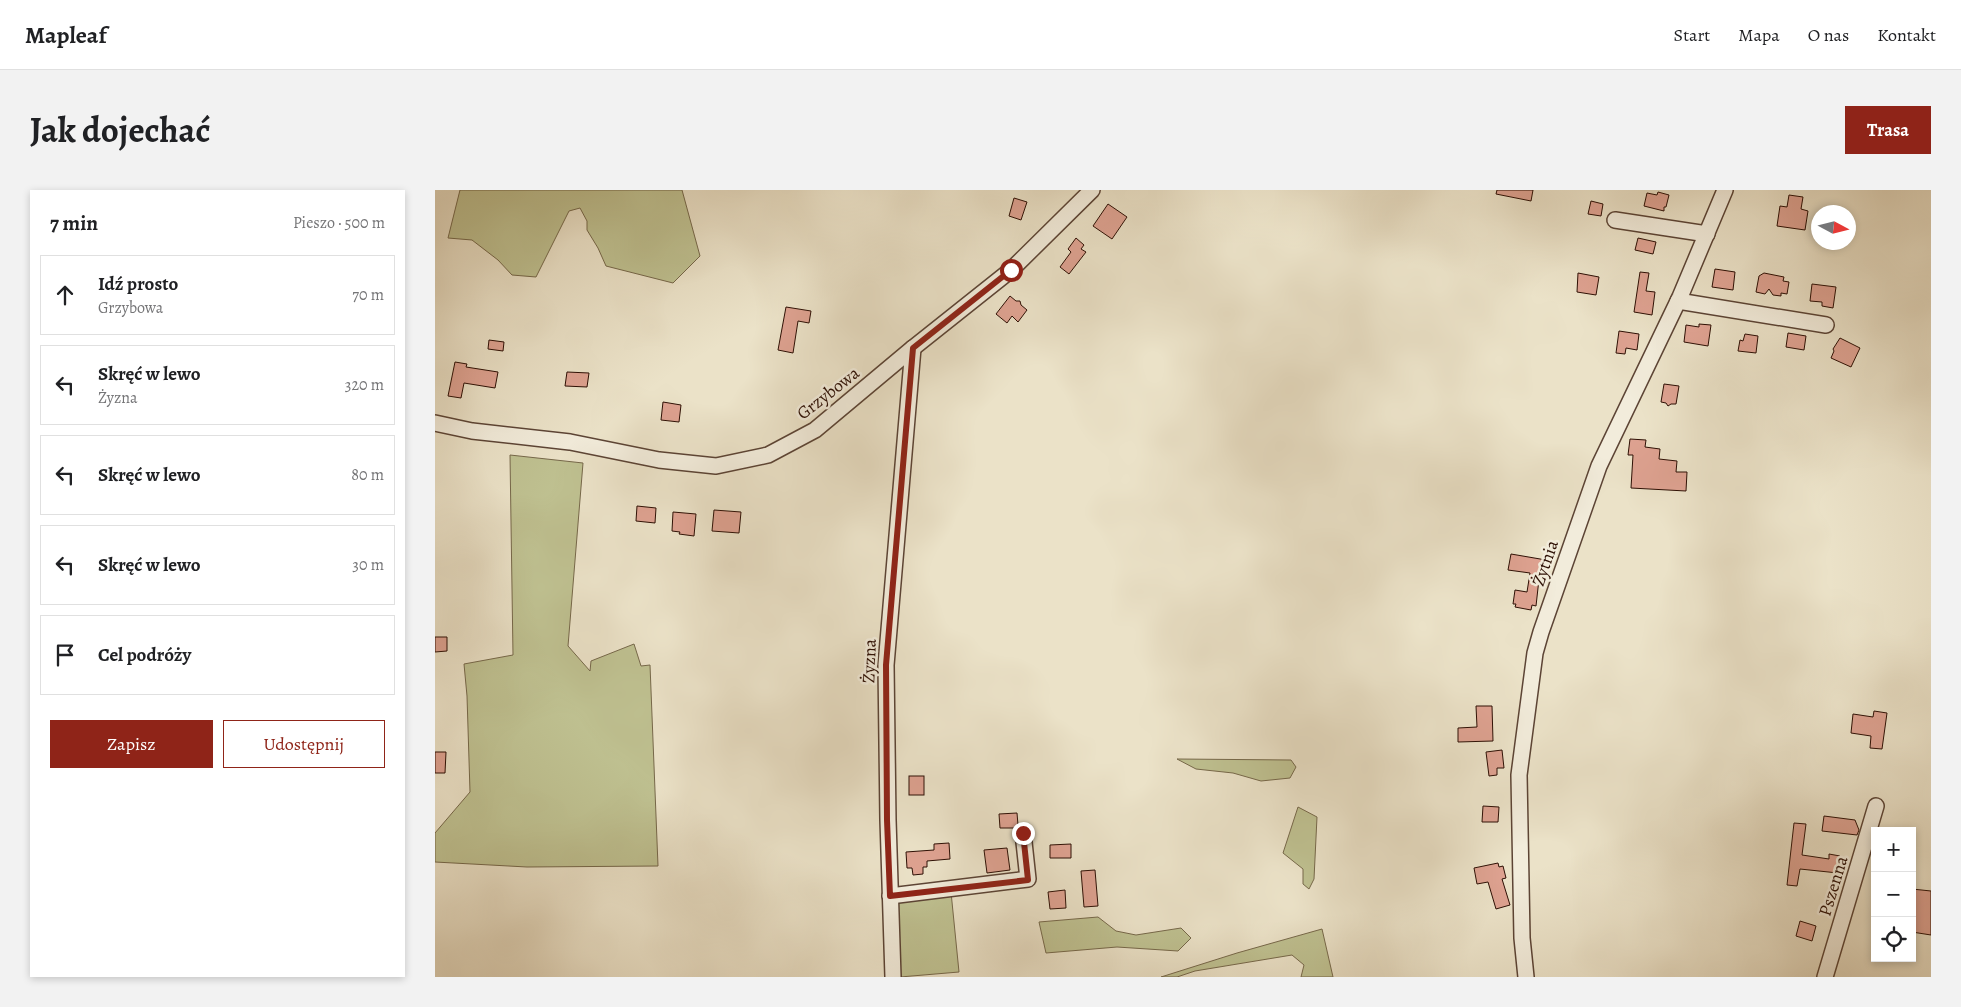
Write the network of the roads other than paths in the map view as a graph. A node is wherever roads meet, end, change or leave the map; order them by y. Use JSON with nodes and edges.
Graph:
{"nodes":[{"id":1,"x":1092,"y":190,"type":"edge"},
{"id":2,"x":1725,"y":190,"type":"edge"},
{"id":3,"x":1615,"y":220,"type":"dead end"},
{"id":4,"x":1707,"y":234,"type":"junction"},
{"id":5,"x":1678,"y":301,"type":"junction"},
{"id":6,"x":1826,"y":325,"type":"dead end"},
{"id":7,"x":913,"y":348,"type":"junction"},
{"id":8,"x":435,"y":423,"type":"edge"},
{"id":9,"x":1876,"y":806,"type":"dead end"},
{"id":10,"x":1023,"y":833,"type":"dead end"},
{"id":11,"x":890,"y":896,"type":"junction"},
{"id":12,"x":893,"y":977,"type":"edge"},
{"id":13,"x":1526,"y":977,"type":"edge"},
{"id":14,"x":1825,"y":977,"type":"edge"}],
"edges":[{"from":1,"to":7,"type":"street","name":"Grzybowa"},
{"from":2,"to":4,"type":"street","name":"Żytnia"},
{"from":3,"to":4,"type":"street"},
{"from":4,"to":5,"type":"street","name":"Żytnia"},
{"from":5,"to":6,"type":"street"},
{"from":5,"to":13,"type":"street","name":"Żytnia"},
{"from":7,"to":8,"type":"street","name":"Grzybowa"},
{"from":7,"to":11,"type":"street","name":"Żyzna"},
{"from":9,"to":14,"type":"street","name":"Pszenna"},
{"from":10,"to":11,"type":"street"},
{"from":11,"to":12,"type":"street","name":"Żyzna"}]}
